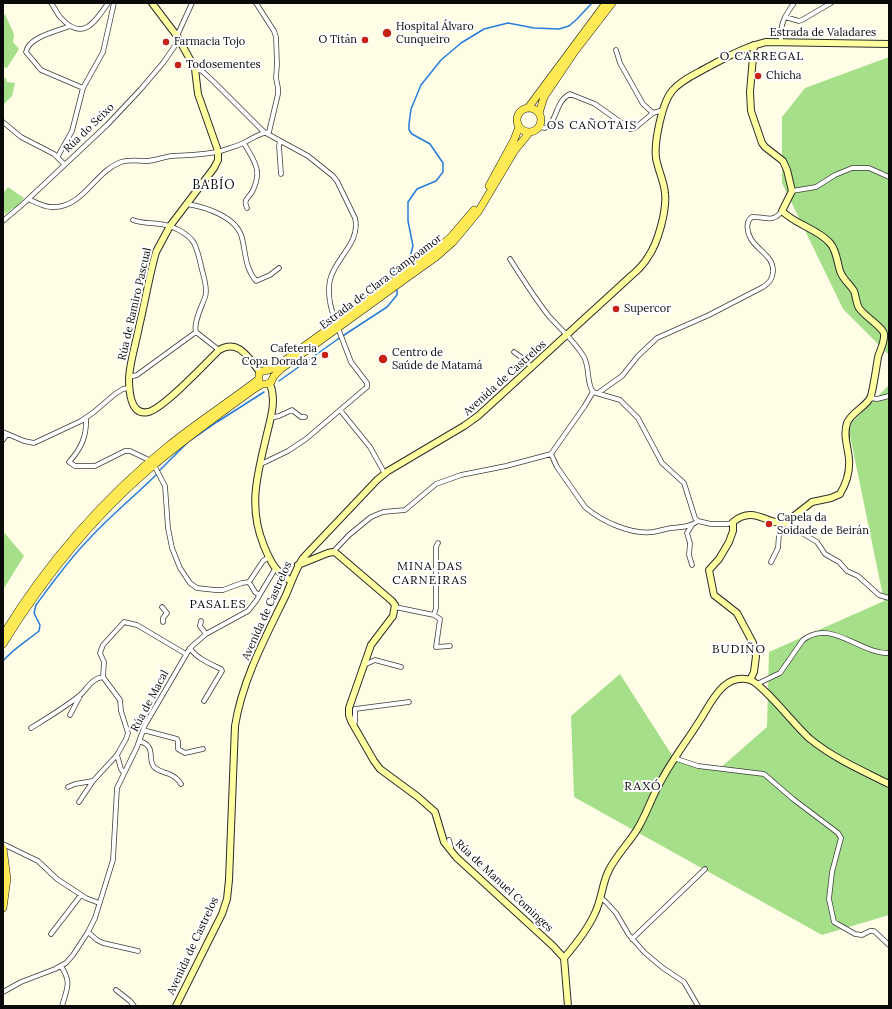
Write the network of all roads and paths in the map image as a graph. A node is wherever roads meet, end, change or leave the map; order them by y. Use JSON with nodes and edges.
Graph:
{"nodes":[{"id":1,"x":51,"y":3,"type":"edge"},
{"id":2,"x":108,"y":3,"type":"edge"},
{"id":3,"x":114,"y":3,"type":"edge"},
{"id":4,"x":152,"y":3,"type":"edge"},
{"id":5,"x":192,"y":3,"type":"edge"},
{"id":6,"x":256,"y":3,"type":"edge"},
{"id":7,"x":602,"y":3,"type":"edge"},
{"id":8,"x":606,"y":3,"type":"edge"},
{"id":9,"x":612,"y":3,"type":"edge"},
{"id":10,"x":794,"y":3,"type":"edge"},
{"id":11,"x":831,"y":3,"type":"edge"},
{"id":12,"x":785,"y":17,"type":"junction"},
{"id":13,"x":70,"y":26,"type":"junction"},
{"id":14,"x":178,"y":38,"type":"junction"},
{"id":15,"x":781,"y":42,"type":"junction"},
{"id":16,"x":889,"y":44,"type":"edge"},
{"id":17,"x":754,"y":45,"type":"junction"},
{"id":18,"x":616,"y":50,"type":"dead end"},
{"id":19,"x":569,"y":52,"type":"junction"},
{"id":20,"x":194,"y":69,"type":"junction"},
{"id":21,"x":83,"y":88,"type":"junction"},
{"id":22,"x":528,"y":108,"type":"junction"},
{"id":23,"x":664,"y":110,"type":"junction"},
{"id":24,"x":539,"y":113,"type":"junction"},
{"id":25,"x":653,"y":113,"type":"junction"},
{"id":26,"x":3,"y":122,"type":"edge"},
{"id":27,"x":519,"y":127,"type":"junction"},
{"id":28,"x":540,"y":127,"type":"junction"},
{"id":29,"x":264,"y":132,"type":"junction"},
{"id":30,"x":529,"y":133,"type":"junction"},
{"id":31,"x":280,"y":141,"type":"junction"},
{"id":32,"x":244,"y":143,"type":"junction"},
{"id":33,"x":218,"y":151,"type":"junction"},
{"id":34,"x":58,"y":156,"type":"junction"},
{"id":35,"x":64,"y":164,"type":"junction"},
{"id":36,"x":281,"y":174,"type":"dead end"},
{"id":37,"x":889,"y":177,"type":"edge"},
{"id":38,"x":792,"y":190,"type":"junction"},
{"id":39,"x":28,"y":199,"type":"junction"},
{"id":40,"x":187,"y":204,"type":"junction"},
{"id":41,"x":246,"y":208,"type":"dead end"},
{"id":42,"x":782,"y":212,"type":"junction"},
{"id":43,"x":133,"y":220,"type":"dead end"},
{"id":44,"x":3,"y":221,"type":"edge"},
{"id":45,"x":170,"y":226,"type":"junction"},
{"id":46,"x":510,"y":259,"type":"dead end"},
{"id":47,"x":279,"y":268,"type":"dead end"},
{"id":48,"x":338,"y":328,"type":"junction"},
{"id":49,"x":196,"y":332,"type":"junction"},
{"id":50,"x":566,"y":336,"type":"junction"},
{"id":51,"x":219,"y":350,"type":"junction"},
{"id":52,"x":514,"y":352,"type":"dead end"},
{"id":53,"x":532,"y":368,"type":"junction"},
{"id":54,"x":269,"y":370,"type":"junction"},
{"id":55,"x":274,"y":376,"type":"junction"},
{"id":56,"x":129,"y":377,"type":"junction"},
{"id":57,"x":263,"y":379,"type":"junction"},
{"id":58,"x":129,"y":388,"type":"junction"},
{"id":59,"x":593,"y":392,"type":"junction"},
{"id":60,"x":598,"y":393,"type":"junction"},
{"id":61,"x":889,"y":396,"type":"edge"},
{"id":62,"x":870,"y":398,"type":"junction"},
{"id":63,"x":340,"y":410,"type":"junction"},
{"id":64,"x":305,"y":417,"type":"dead end"},
{"id":65,"x":86,"y":418,"type":"junction"},
{"id":66,"x":270,"y":418,"type":"junction"},
{"id":67,"x":5,"y":433,"type":"edge"},
{"id":68,"x":3,"y":440,"type":"edge"},
{"id":69,"x":550,"y":454,"type":"junction"},
{"id":70,"x":154,"y":465,"type":"junction"},
{"id":71,"x":259,"y":466,"type":"junction"},
{"id":72,"x":385,"y":474,"type":"junction"},
{"id":73,"x":698,"y":521,"type":"junction"},
{"id":74,"x":733,"y":522,"type":"junction"},
{"id":75,"x":788,"y":524,"type":"junction"},
{"id":76,"x":692,"y":525,"type":"junction"},
{"id":77,"x":438,"y":543,"type":"dead end"},
{"id":78,"x":333,"y":552,"type":"junction"},
{"id":79,"x":269,"y":558,"type":"junction"},
{"id":80,"x":771,"y":562,"type":"dead end"},
{"id":81,"x":298,"y":565,"type":"junction"},
{"id":82,"x":692,"y":565,"type":"dead end"},
{"id":83,"x":275,"y":569,"type":"junction"},
{"id":84,"x":291,"y":581,"type":"junction"},
{"id":85,"x":249,"y":582,"type":"junction"},
{"id":86,"x":259,"y":595,"type":"junction"},
{"id":87,"x":889,"y":598,"type":"edge"},
{"id":88,"x":162,"y":607,"type":"dead end"},
{"id":89,"x":395,"y":607,"type":"junction"},
{"id":90,"x":434,"y":615,"type":"junction"},
{"id":91,"x":201,"y":621,"type":"dead end"},
{"id":92,"x":163,"y":622,"type":"dead end"},
{"id":93,"x":206,"y":634,"type":"junction"},
{"id":94,"x":3,"y":635,"type":"edge"},
{"id":95,"x":3,"y":644,"type":"edge"},
{"id":96,"x":450,"y":646,"type":"dead end"},
{"id":97,"x":190,"y":648,"type":"junction"},
{"id":98,"x":889,"y":653,"type":"edge"},
{"id":99,"x":186,"y":654,"type":"junction"},
{"id":100,"x":364,"y":665,"type":"junction"},
{"id":101,"x":401,"y":667,"type":"dead end"},
{"id":102,"x":103,"y":677,"type":"junction"},
{"id":103,"x":750,"y":680,"type":"junction"},
{"id":104,"x":757,"y":684,"type":"junction"},
{"id":105,"x":80,"y":695,"type":"junction"},
{"id":106,"x":204,"y":701,"type":"dead end"},
{"id":107,"x":409,"y":702,"type":"dead end"},
{"id":108,"x":70,"y":715,"type":"dead end"},
{"id":109,"x":353,"y":724,"type":"junction"},
{"id":110,"x":31,"y":728,"type":"dead end"},
{"id":111,"x":143,"y":730,"type":"junction"},
{"id":112,"x":139,"y":741,"type":"junction"},
{"id":113,"x":203,"y":749,"type":"dead end"},
{"id":114,"x":117,"y":755,"type":"junction"},
{"id":115,"x":674,"y":758,"type":"junction"},
{"id":116,"x":124,"y":772,"type":"junction"},
{"id":117,"x":93,"y":781,"type":"junction"},
{"id":118,"x":181,"y":784,"type":"dead end"},
{"id":119,"x":889,"y":784,"type":"edge"},
{"id":120,"x":68,"y":787,"type":"dead end"},
{"id":121,"x":79,"y":802,"type":"dead end"},
{"id":122,"x":449,"y":840,"type":"dead end"},
{"id":123,"x":3,"y":844,"type":"edge"},
{"id":124,"x":3,"y":848,"type":"edge"},
{"id":125,"x":449,"y":849,"type":"junction"},
{"id":126,"x":705,"y":870,"type":"dead end"},
{"id":127,"x":81,"y":895,"type":"junction"},
{"id":128,"x":601,"y":898,"type":"junction"},
{"id":129,"x":99,"y":903,"type":"junction"},
{"id":130,"x":3,"y":908,"type":"edge"},
{"id":131,"x":88,"y":932,"type":"junction"},
{"id":132,"x":51,"y":934,"type":"dead end"},
{"id":133,"x":632,"y":939,"type":"junction"},
{"id":134,"x":889,"y":944,"type":"edge"},
{"id":135,"x":138,"y":951,"type":"dead end"},
{"id":136,"x":564,"y":958,"type":"junction"},
{"id":137,"x":61,"y":966,"type":"junction"},
{"id":138,"x":116,"y":990,"type":"dead end"},
{"id":139,"x":3,"y":992,"type":"edge"},
{"id":140,"x":62,"y":1006,"type":"edge"},
{"id":141,"x":134,"y":1006,"type":"edge"},
{"id":142,"x":176,"y":1006,"type":"edge"},
{"id":143,"x":568,"y":1006,"type":"edge"},
{"id":144,"x":698,"y":1006,"type":"edge"}],
"edges":[{"from":1,"to":13,"type":"street"},
{"from":2,"to":13,"type":"street"},
{"from":3,"to":21,"type":"street"},
{"from":4,"to":14,"type":"street"},
{"from":5,"to":14,"type":"street","name":"Rúa do Seixo"},
{"from":6,"to":29,"type":"street"},
{"from":7,"to":19,"type":"main road","name":"Estrada de Clara Campoamor"},
{"from":8,"to":19,"type":"main road","name":"Estrada de Clara Campoamor"},
{"from":9,"to":24,"type":"main road"},
{"from":10,"to":12,"type":"street"},
{"from":11,"to":12,"type":"street"},
{"from":12,"to":15,"type":"street"},
{"from":13,"to":21,"type":"street"},
{"from":14,"to":20,"type":"street"},
{"from":14,"to":35,"type":"street","name":"Rúa do Seixo"},
{"from":15,"to":16,"type":"street","name":"Estrada de Valadares"},
{"from":15,"to":17,"type":"street","name":"Estrada de Valadares"},
{"from":17,"to":23,"type":"street","name":"Estrada de Valadares"},
{"from":17,"to":38,"type":"street"},
{"from":18,"to":25,"type":"street"},
{"from":19,"to":22,"type":"main road","name":"Estrada de Clara Campoamor"},
{"from":20,"to":29,"type":"street"},
{"from":20,"to":33,"type":"street"},
{"from":21,"to":34,"type":"street"},
{"from":22,"to":24,"type":"main road"},
{"from":22,"to":27,"type":"main road","name":"Estrada de Clara Campoamor"},
{"from":23,"to":25,"type":"street"},
{"from":23,"to":50,"type":"street","name":"Estrada de Valadares"},
{"from":24,"to":28,"type":"main road"},
{"from":25,"to":28,"type":"street"},
{"from":26,"to":34,"type":"street"},
{"from":27,"to":30,"type":"main road"},
{"from":27,"to":48,"type":"main road","name":"Estrada de Clara Campoamor"},
{"from":28,"to":30,"type":"main road","name":"Estrada de Clara Campoamor"},
{"from":29,"to":31,"type":"street"},
{"from":29,"to":32,"type":"street"},
{"from":30,"to":48,"type":"main road","name":"Estrada de Clara Campoamor"},
{"from":31,"to":36,"type":"street"},
{"from":31,"to":48,"type":"street"},
{"from":32,"to":33,"type":"street"},
{"from":32,"to":41,"type":"street"},
{"from":33,"to":39,"type":"street"},
{"from":33,"to":40,"type":"street","name":"Rúa de Ramiro Pascual"},
{"from":34,"to":35,"type":"street"},
{"from":35,"to":39,"type":"street","name":"Rúa do Seixo"},
{"from":37,"to":38,"type":"street"},
{"from":38,"to":42,"type":"street"},
{"from":39,"to":44,"type":"street","name":"Rúa do Seixo"},
{"from":40,"to":45,"type":"street","name":"Rúa de Ramiro Pascual"},
{"from":40,"to":47,"type":"street"},
{"from":42,"to":60,"type":"street"},
{"from":42,"to":62,"type":"street"},
{"from":43,"to":45,"type":"street"},
{"from":45,"to":49,"type":"street"},
{"from":45,"to":56,"type":"street","name":"Rúa de Ramiro Pascual"},
{"from":46,"to":50,"type":"street"},
{"from":48,"to":54,"type":"main road","name":"Estrada de Clara Campoamor"},
{"from":48,"to":55,"type":"main road","name":"Estrada de Clara Campoamor"},
{"from":48,"to":63,"type":"street"},
{"from":49,"to":51,"type":"street"},
{"from":49,"to":56,"type":"street"},
{"from":50,"to":53,"type":"street","name":"Avenida de Castrelos"},
{"from":50,"to":59,"type":"street"},
{"from":51,"to":57,"type":"street"},
{"from":51,"to":58,"type":"street","name":"Rúa de Ramiro Pascual"},
{"from":52,"to":53,"type":"street"},
{"from":53,"to":72,"type":"street","name":"Avenida de Castrelos"},
{"from":54,"to":55,"type":"main road"},
{"from":54,"to":57,"type":"main road","name":"Estrada de Clara Campoamor"},
{"from":55,"to":57,"type":"main road","name":"Estrada de Clara Campoamor"},
{"from":56,"to":58,"type":"street","name":"Rúa de Ramiro Pascual"},
{"from":57,"to":66,"type":"street"},
{"from":57,"to":70,"type":"main road","name":"Estrada de Clara Campoamor"},
{"from":58,"to":65,"type":"street"},
{"from":59,"to":60,"type":"street"},
{"from":59,"to":69,"type":"street"},
{"from":60,"to":73,"type":"street"},
{"from":61,"to":62,"type":"street"},
{"from":62,"to":75,"type":"street"},
{"from":63,"to":71,"type":"street"},
{"from":63,"to":72,"type":"street"},
{"from":64,"to":66,"type":"street"},
{"from":65,"to":67,"type":"street"},
{"from":65,"to":70,"type":"street"},
{"from":66,"to":71,"type":"street"},
{"from":67,"to":68,"type":"street"},
{"from":69,"to":76,"type":"street"},
{"from":69,"to":78,"type":"street"},
{"from":70,"to":85,"type":"street"},
{"from":70,"to":94,"type":"main road","name":"Estrada de Clara Campoamor"},
{"from":70,"to":95,"type":"main road","name":"Estrada de Clara Campoamor"},
{"from":71,"to":79,"type":"street"},
{"from":72,"to":81,"type":"street","name":"Avenida de Castrelos"},
{"from":73,"to":74,"type":"street"},
{"from":73,"to":76,"type":"street"},
{"from":74,"to":75,"type":"street"},
{"from":74,"to":103,"type":"street"},
{"from":75,"to":80,"type":"street"},
{"from":75,"to":87,"type":"street"},
{"from":76,"to":82,"type":"street"},
{"from":77,"to":90,"type":"street"},
{"from":78,"to":81,"type":"street"},
{"from":78,"to":89,"type":"street"},
{"from":79,"to":83,"type":"street"},
{"from":79,"to":85,"type":"street"},
{"from":81,"to":84,"type":"street","name":"Avenida de Castrelos"},
{"from":83,"to":84,"type":"street"},
{"from":83,"to":86,"type":"street","name":"Rúa de Macal"},
{"from":84,"to":142,"type":"street","name":"Avenida de Castrelos"},
{"from":85,"to":86,"type":"street"},
{"from":86,"to":93,"type":"street","name":"Rúa de Macal"},
{"from":88,"to":92,"type":"street"},
{"from":89,"to":90,"type":"street"},
{"from":89,"to":100,"type":"street","name":"Rúa de Manuel Cominges"},
{"from":90,"to":96,"type":"street"},
{"from":91,"to":93,"type":"street"},
{"from":93,"to":97,"type":"street","name":"Rúa de Macal"},
{"from":97,"to":99,"type":"street","name":"Rúa de Macal"},
{"from":97,"to":106,"type":"street"},
{"from":98,"to":104,"type":"street"},
{"from":99,"to":102,"type":"street"},
{"from":99,"to":111,"type":"street","name":"Rúa de Macal"},
{"from":100,"to":101,"type":"street"},
{"from":100,"to":109,"type":"street","name":"Rúa de Manuel Cominges"},
{"from":102,"to":105,"type":"street"},
{"from":102,"to":114,"type":"street"},
{"from":103,"to":104,"type":"street"},
{"from":103,"to":115,"type":"street"},
{"from":104,"to":119,"type":"street"},
{"from":105,"to":108,"type":"street"},
{"from":105,"to":110,"type":"street"},
{"from":107,"to":109,"type":"street"},
{"from":109,"to":125,"type":"street","name":"Rúa de Manuel Cominges"},
{"from":111,"to":112,"type":"street","name":"Rúa de Macal"},
{"from":111,"to":113,"type":"street"},
{"from":112,"to":116,"type":"street","name":"Rúa de Macal"},
{"from":112,"to":118,"type":"street"},
{"from":114,"to":116,"type":"street"},
{"from":114,"to":117,"type":"street"},
{"from":115,"to":128,"type":"street"},
{"from":115,"to":134,"type":"street"},
{"from":116,"to":129,"type":"street","name":"Rúa de Macal"},
{"from":117,"to":120,"type":"street"},
{"from":117,"to":121,"type":"street"},
{"from":122,"to":125,"type":"street"},
{"from":123,"to":127,"type":"street"},
{"from":124,"to":130,"type":"main road"},
{"from":125,"to":136,"type":"street","name":"Rúa de Manuel Cominges"},
{"from":126,"to":133,"type":"street"},
{"from":127,"to":129,"type":"street"},
{"from":127,"to":132,"type":"street"},
{"from":128,"to":133,"type":"street"},
{"from":128,"to":136,"type":"street"},
{"from":129,"to":131,"type":"street","name":"Rúa de Macal"},
{"from":131,"to":135,"type":"street"},
{"from":131,"to":137,"type":"street","name":"Rúa de Macal"},
{"from":133,"to":144,"type":"street"},
{"from":136,"to":143,"type":"street"},
{"from":137,"to":139,"type":"street","name":"Rúa de Macal"},
{"from":137,"to":140,"type":"street"},
{"from":138,"to":141,"type":"street"}]}
